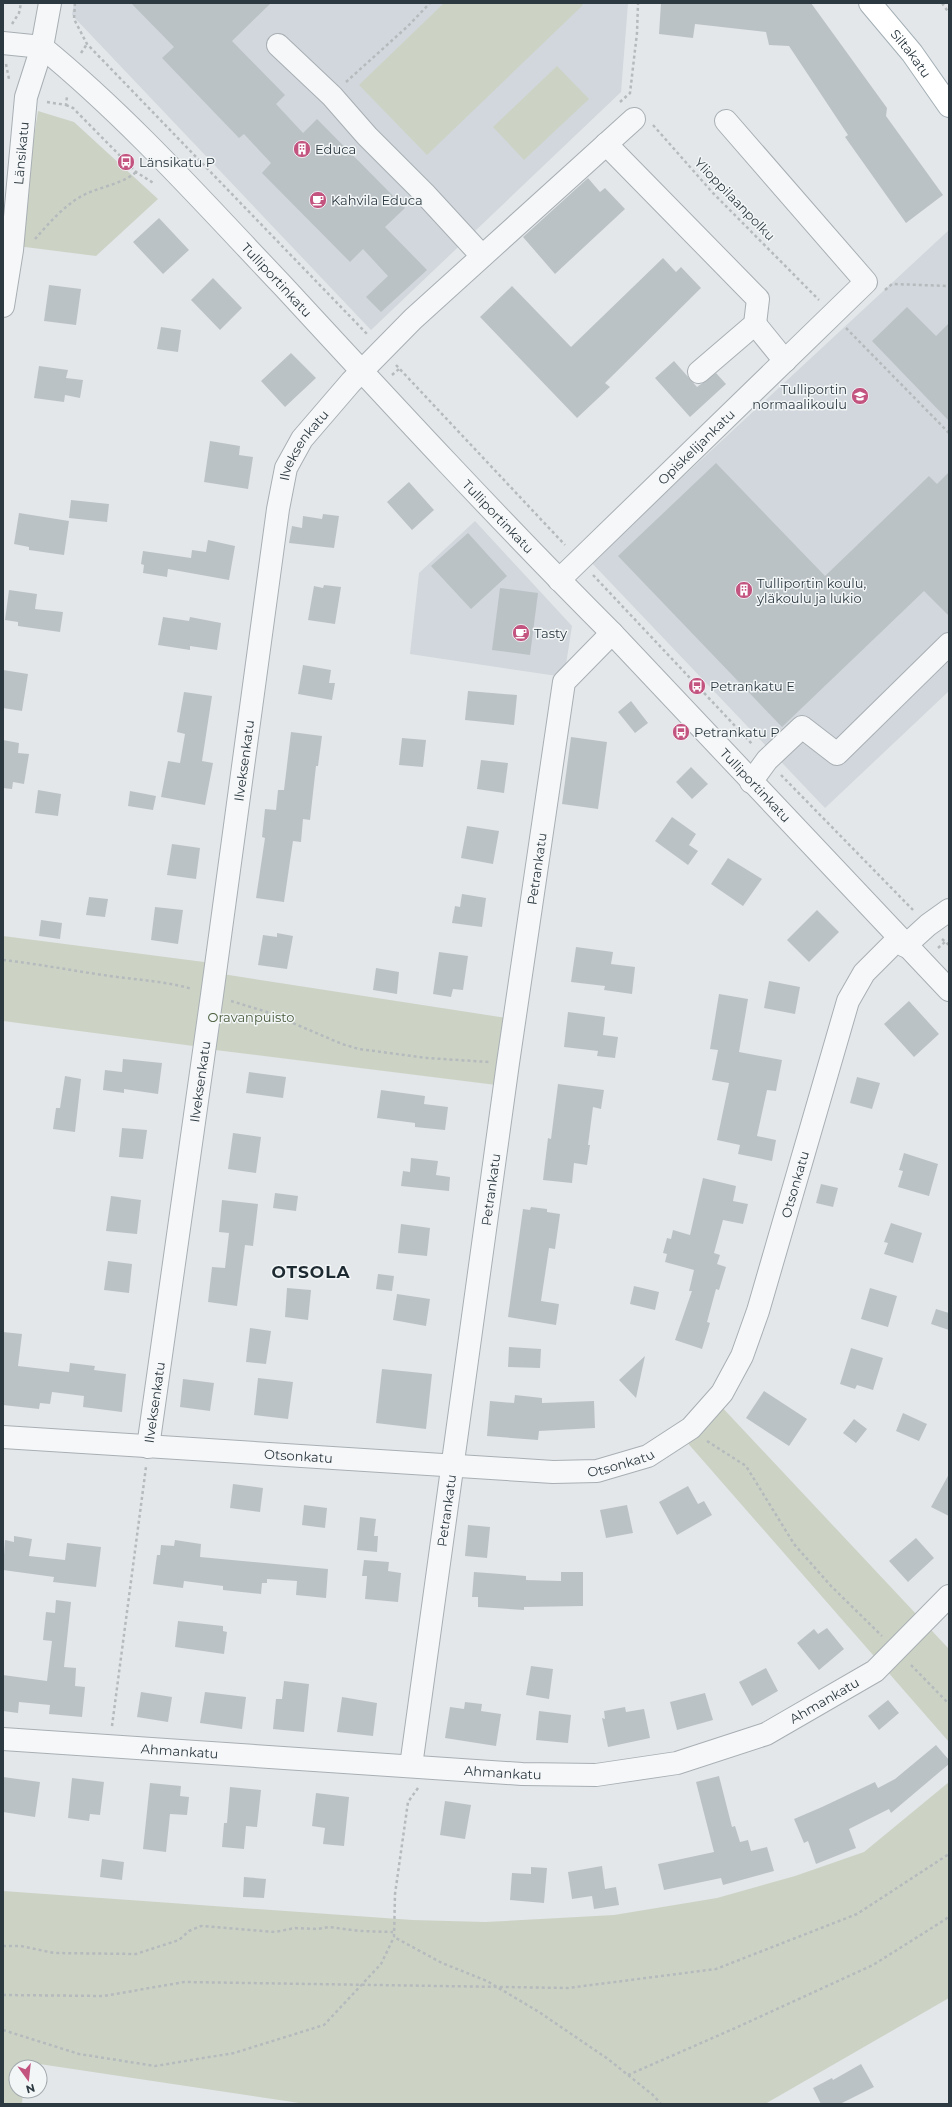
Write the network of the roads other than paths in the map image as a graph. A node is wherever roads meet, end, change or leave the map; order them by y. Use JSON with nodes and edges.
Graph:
{"nodes":[{"id":1,"x":50,"y":3,"type":"edge"},
{"id":2,"x":870,"y":3,"type":"edge"},
{"id":3,"x":3,"y":43,"type":"edge"},
{"id":4,"x":278,"y":45,"type":"dead end"},
{"id":5,"x":42,"y":47,"type":"junction"},
{"id":6,"x":949,"y":106,"type":"edge"},
{"id":7,"x":640,"y":114,"type":"road end"},
{"id":8,"x":726,"y":121,"type":"dead end"},
{"id":9,"x":606,"y":144,"type":"junction"},
{"id":10,"x":482,"y":256,"type":"junction"},
{"id":11,"x":3,"y":306,"type":"edge"},
{"id":12,"x":755,"y":324,"type":"junction"},
{"id":13,"x":785,"y":361,"type":"junction"},
{"id":14,"x":362,"y":371,"type":"junction"},
{"id":15,"x":699,"y":372,"type":"dead end"},
{"id":16,"x":559,"y":580,"type":"junction"},
{"id":17,"x":612,"y":633,"type":"junction"},
{"id":18,"x":949,"y":644,"type":"edge"},
{"id":19,"x":751,"y":782,"type":"junction"},
{"id":20,"x":949,"y":910,"type":"edge"},
{"id":21,"x":902,"y":942,"type":"junction"},
{"id":22,"x":949,"y":990,"type":"edge"},
{"id":23,"x":3,"y":1437,"type":"edge"},
{"id":24,"x":148,"y":1447,"type":"junction"},
{"id":25,"x":452,"y":1464,"type":"junction"},
{"id":26,"x":949,"y":1596,"type":"edge"},
{"id":27,"x":3,"y":1739,"type":"edge"},
{"id":28,"x":418,"y":1767,"type":"junction"}],
"edges":[{"from":1,"to":5,"type":"street","name":"Länsikatu"},
{"from":2,"to":6,"type":"main road","name":"Siltakatu"},
{"from":3,"to":5,"type":"street"},
{"from":4,"to":10,"type":"street"},
{"from":5,"to":11,"type":"street","name":"Länsikatu"},
{"from":5,"to":14,"type":"street","name":"Tulliportinkatu"},
{"from":7,"to":9,"type":"street","name":"Ilveksenkatu"},
{"from":8,"to":13,"type":"street","name":"Opiskelijankatu"},
{"from":9,"to":10,"type":"street","name":"Ilveksenkatu"},
{"from":9,"to":12,"type":"street"},
{"from":10,"to":14,"type":"street","name":"Ilveksenkatu"},
{"from":12,"to":13,"type":"street"},
{"from":12,"to":15,"type":"street"},
{"from":13,"to":16,"type":"street","name":"Opiskelijankatu"},
{"from":14,"to":16,"type":"street","name":"Tulliportinkatu"},
{"from":14,"to":24,"type":"street","name":"Ilveksenkatu"},
{"from":16,"to":17,"type":"street","name":"Tulliportinkatu"},
{"from":17,"to":19,"type":"street","name":"Tulliportinkatu"},
{"from":17,"to":25,"type":"street","name":"Petrankatu"},
{"from":18,"to":19,"type":"street"},
{"from":19,"to":21,"type":"street","name":"Tulliportinkatu"},
{"from":20,"to":21,"type":"street","name":"Otsonkatu"},
{"from":21,"to":22,"type":"street","name":"Tulliportinkatu"},
{"from":21,"to":25,"type":"street","name":"Otsonkatu"},
{"from":23,"to":24,"type":"street","name":"Otsonkatu"},
{"from":24,"to":25,"type":"street","name":"Otsonkatu"},
{"from":25,"to":28,"type":"street","name":"Petrankatu"},
{"from":26,"to":28,"type":"street","name":"Ahmankatu"},
{"from":27,"to":28,"type":"street","name":"Ahmankatu"}]}
